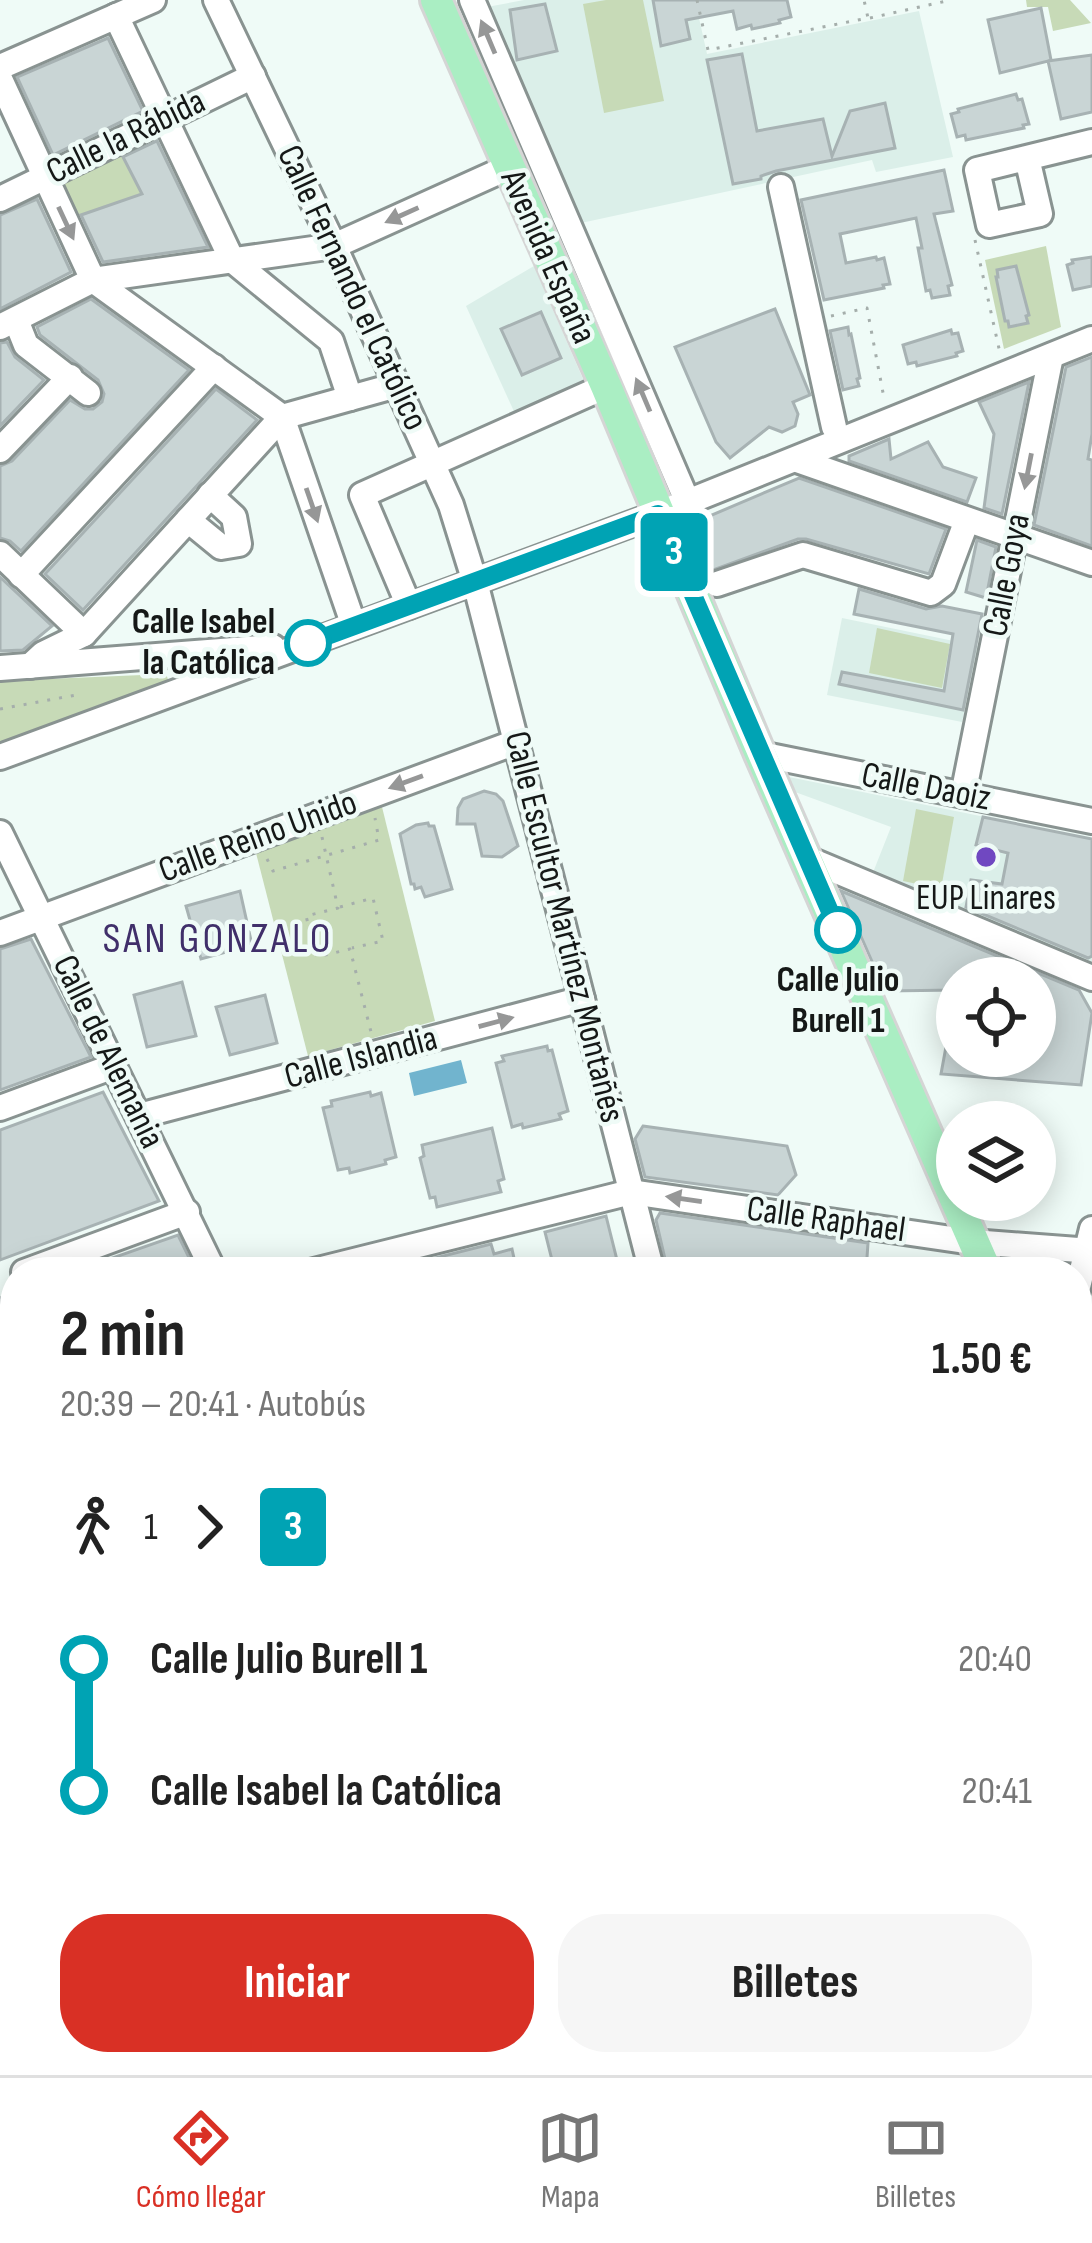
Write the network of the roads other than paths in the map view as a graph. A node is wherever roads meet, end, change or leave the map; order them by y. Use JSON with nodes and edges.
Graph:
{"nodes":[{"id":1,"x":153,"y":0,"type":"edge"},
{"id":2,"x":216,"y":0,"type":"edge"},
{"id":3,"x":436,"y":0,"type":"edge"},
{"id":4,"x":472,"y":0,"type":"edge"},
{"id":5,"x":116,"y":16,"type":"junction"},
{"id":6,"x":0,"y":67,"type":"edge"},
{"id":7,"x":253,"y":76,"type":"junction"},
{"id":8,"x":0,"y":79,"type":"edge"},
{"id":9,"x":164,"y":118,"type":"junction"},
{"id":10,"x":1092,"y":142,"type":"edge"},
{"id":11,"x":1027,"y":158,"type":"dead end"},
{"id":12,"x":509,"y":167,"type":"junction"},
{"id":13,"x":45,"y":177,"type":"junction"},
{"id":14,"x":781,"y":187,"type":"dead end"},
{"id":15,"x":0,"y":199,"type":"edge"},
{"id":16,"x":334,"y":246,"type":"junction"},
{"id":17,"x":232,"y":260,"type":"junction"},
{"id":18,"x":93,"y":280,"type":"junction"},
{"id":19,"x":8,"y":324,"type":"edge"},
{"id":20,"x":1092,"y":339,"type":"edge"},
{"id":21,"x":1051,"y":356,"type":"junction"},
{"id":22,"x":214,"y":367,"type":"junction"},
{"id":23,"x":397,"y":385,"type":"junction"},
{"id":24,"x":606,"y":386,"type":"junction"},
{"id":25,"x":350,"y":398,"type":"junction"},
{"id":26,"x":282,"y":416,"type":"junction"},
{"id":27,"x":833,"y":427,"type":"dead end"},
{"id":28,"x":2,"y":444,"type":"edge"},
{"id":29,"x":797,"y":460,"type":"junction"},
{"id":30,"x":433,"y":464,"type":"junction"},
{"id":31,"x":210,"y":495,"type":"junction"},
{"id":32,"x":688,"y":502,"type":"junction"},
{"id":33,"x":658,"y":514,"type":"junction"},
{"id":34,"x":188,"y":520,"type":"junction"},
{"id":35,"x":967,"y":520,"type":"junction"},
{"id":36,"x":1016,"y":537,"type":"junction"},
{"id":37,"x":0,"y":554,"type":"edge"},
{"id":38,"x":1092,"y":563,"type":"edge"},
{"id":39,"x":21,"y":574,"type":"junction"},
{"id":40,"x":475,"y":582,"type":"junction"},
{"id":41,"x":717,"y":584,"type":"dead end"},
{"id":42,"x":409,"y":606,"type":"junction"},
{"id":43,"x":354,"y":626,"type":"junction"},
{"id":44,"x":84,"y":634,"type":"junction"},
{"id":45,"x":306,"y":644,"type":"junction"},
{"id":46,"x":158,"y":658,"type":"junction"},
{"id":47,"x":30,"y":666,"type":"junction"},
{"id":48,"x":0,"y":668,"type":"edge"},
{"id":49,"x":192,"y":686,"type":"junction"},
{"id":50,"x":516,"y":742,"type":"junction"},
{"id":51,"x":760,"y":754,"type":"junction"},
{"id":52,"x":0,"y":757,"type":"edge"},
{"id":53,"x":963,"y":795,"type":"junction"},
{"id":54,"x":1092,"y":821,"type":"edge"},
{"id":55,"x":0,"y":833,"type":"edge"},
{"id":56,"x":808,"y":859,"type":"junction"},
{"id":57,"x":41,"y":917,"type":"junction"},
{"id":58,"x":0,"y":933,"type":"edge"},
{"id":59,"x":1092,"y":977,"type":"edge"},
{"id":60,"x":582,"y":1000,"type":"junction"},
{"id":61,"x":114,"y":1066,"type":"junction"},
{"id":62,"x":0,"y":1108,"type":"edge"},
{"id":63,"x":139,"y":1116,"type":"junction"},
{"id":64,"x":631,"y":1192,"type":"junction"},
{"id":65,"x":187,"y":1212,"type":"junction"},
{"id":66,"x":972,"y":1242,"type":"junction"},
{"id":67,"x":1090,"y":1244,"type":"edge"},
{"id":68,"x":65,"y":1257,"type":"edge"},
{"id":69,"x":207,"y":1257,"type":"edge"},
{"id":70,"x":395,"y":1257,"type":"edge"},
{"id":71,"x":648,"y":1257,"type":"edge"},
{"id":72,"x":980,"y":1257,"type":"edge"}],
"edges":[{"from":1,"to":5,"type":"street"},
{"from":2,"to":7,"type":"street","name":"Calle Fernando el Católico"},
{"from":3,"to":12,"type":"main road","name":"Avenida España"},
{"from":32,"to":4,"type":"street","name":"Avenida España","one_way":true},
{"from":5,"to":6,"type":"street"},
{"from":5,"to":9,"type":"street"},
{"from":7,"to":9,"type":"street","name":"Calle la Rábida"},
{"from":7,"to":16,"type":"street","name":"Calle Fernando el Católico"},
{"from":8,"to":13,"type":"street"},
{"from":9,"to":13,"type":"street","name":"Calle la Rábida"},
{"from":9,"to":17,"type":"street"},
{"from":10,"to":11,"type":"street"},
{"from":12,"to":16,"type":"street","one_way":true},
{"from":12,"to":24,"type":"main road","name":"Avenida España"},
{"from":13,"to":15,"type":"street","name":"Calle la Rábida"},
{"from":13,"to":18,"type":"street","one_way":true},
{"from":14,"to":27,"type":"street"},
{"from":16,"to":17,"type":"street"},
{"from":16,"to":23,"type":"street","name":"Calle Fernando el Católico"},
{"from":17,"to":18,"type":"street"},
{"from":17,"to":25,"type":"street"},
{"from":18,"to":19,"type":"street"},
{"from":18,"to":22,"type":"street"},
{"from":19,"to":28,"type":"street"},
{"from":20,"to":21,"type":"street"},
{"from":21,"to":29,"type":"street"},
{"from":21,"to":36,"type":"street","name":"Calle Goya","one_way":true},
{"from":22,"to":26,"type":"street"},
{"from":22,"to":39,"type":"street"},
{"from":23,"to":25,"type":"street"},
{"from":23,"to":30,"type":"street","name":"Calle Fernando el Católico"},
{"from":24,"to":30,"type":"street"},
{"from":24,"to":33,"type":"main road","name":"Avenida España"},
{"from":25,"to":26,"type":"street"},
{"from":26,"to":31,"type":"street"},
{"from":26,"to":43,"type":"street","one_way":true},
{"from":29,"to":32,"type":"street"},
{"from":29,"to":35,"type":"street"},
{"from":30,"to":40,"type":"street","name":"Calle Fernando el Católico"},
{"from":30,"to":42,"type":"street"},
{"from":31,"to":34,"type":"street"},
{"from":31,"to":34,"type":"street"},
{"from":32,"to":33,"type":"street"},
{"from":33,"to":40,"type":"street"},
{"from":33,"to":51,"type":"main road","name":"Avenida España"},
{"from":34,"to":44,"type":"street"},
{"from":35,"to":36,"type":"street"},
{"from":35,"to":41,"type":"street"},
{"from":36,"to":38,"type":"street"},
{"from":36,"to":53,"type":"street","name":"Calle Goya"},
{"from":37,"to":39,"type":"street"},
{"from":39,"to":44,"type":"street"},
{"from":40,"to":42,"type":"street"},
{"from":40,"to":50,"type":"street","name":"Calle Escultor Martínez Montañés"},
{"from":42,"to":43,"type":"street"},
{"from":43,"to":45,"type":"street"},
{"from":44,"to":47,"type":"street"},
{"from":45,"to":46,"type":"street"},
{"from":45,"to":49,"type":"street"},
{"from":46,"to":47,"type":"street"},
{"from":46,"to":49,"type":"street"},
{"from":47,"to":48,"type":"street"},
{"from":49,"to":52,"type":"street"},
{"from":50,"to":57,"type":"street","name":"Calle Reino Unido","one_way":true},
{"from":50,"to":60,"type":"street","name":"Calle Escultor Martínez Montañés"},
{"from":51,"to":53,"type":"street","name":"Calle Daoiz"},
{"from":51,"to":56,"type":"main road","name":"Avenida España"},
{"from":53,"to":54,"type":"street","name":"Calle Daoiz"},
{"from":55,"to":57,"type":"street","name":"Calle de Alemania"},
{"from":56,"to":59,"type":"street"},
{"from":56,"to":66,"type":"main road","name":"Avenida España"},
{"from":57,"to":58,"type":"street","name":"Calle Reino Unido"},
{"from":57,"to":61,"type":"street","name":"Calle de Alemania"},
{"from":63,"to":60,"type":"street","name":"Calle Islandia","one_way":true},
{"from":60,"to":64,"type":"street","name":"Calle Escultor Martínez Montañés"},
{"from":61,"to":62,"type":"street"},
{"from":61,"to":63,"type":"street","name":"Calle de Alemania"},
{"from":63,"to":65,"type":"street","name":"Calle de Alemania"},
{"from":66,"to":64,"type":"street","name":"Calle Raphael","one_way":true},
{"from":64,"to":70,"type":"street"},
{"from":64,"to":71,"type":"street","name":"Calle Escultor Martínez Montañés"},
{"from":65,"to":68,"type":"street"},
{"from":65,"to":69,"type":"street","name":"Calle de Alemania"},
{"from":66,"to":67,"type":"street","name":"Calle Raphael"},
{"from":66,"to":72,"type":"main road","name":"Avenida España"}]}
